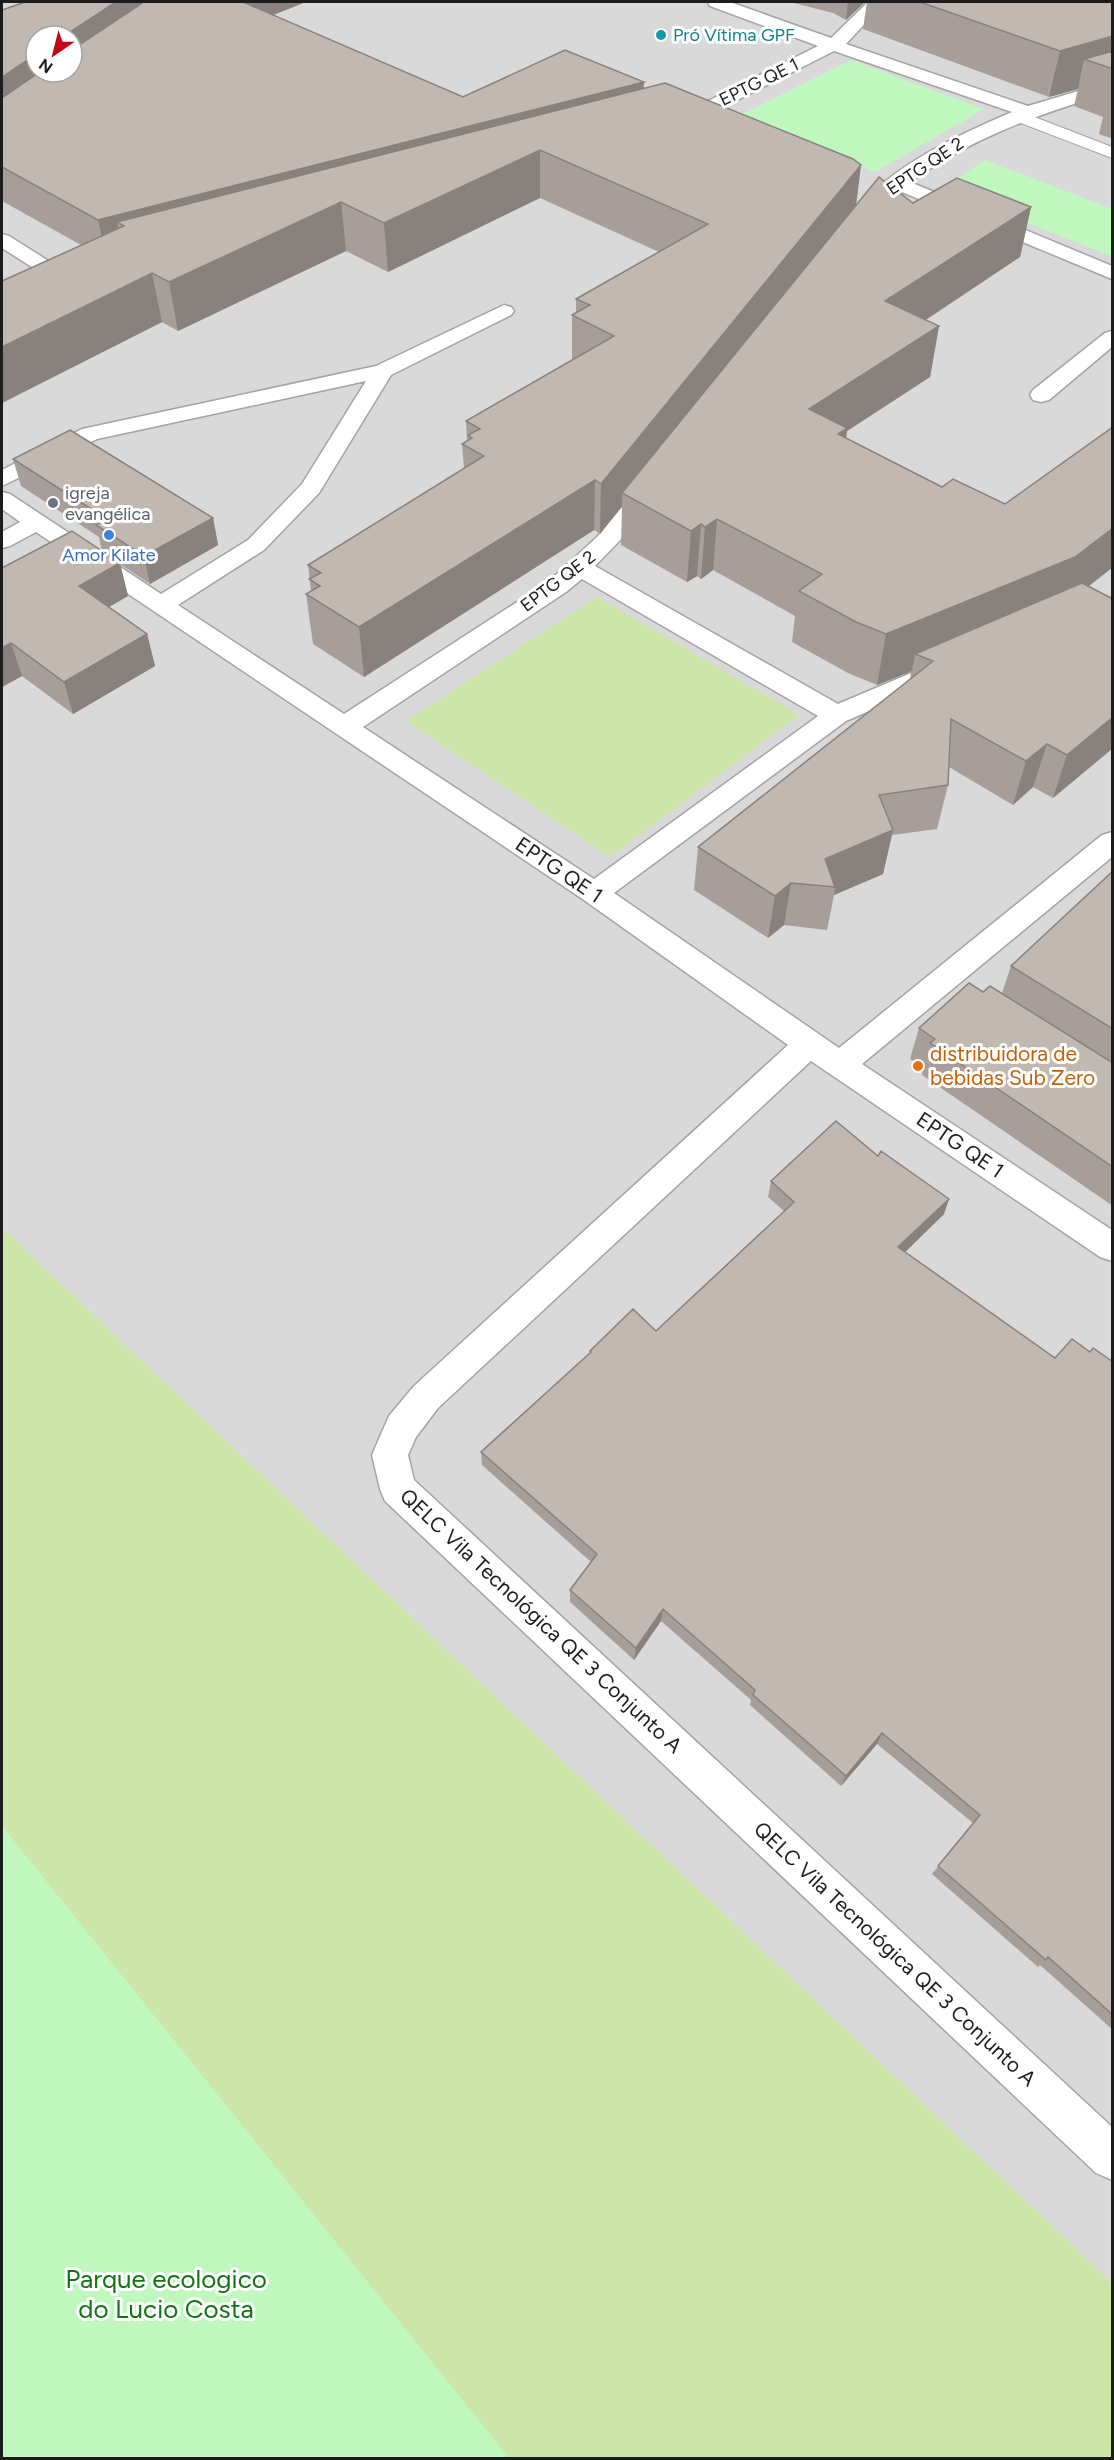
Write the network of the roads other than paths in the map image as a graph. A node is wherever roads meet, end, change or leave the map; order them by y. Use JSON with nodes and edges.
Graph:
{"nodes":[{"id":1,"x":716,"y":2,"type":"edge"},
{"id":2,"x":877,"y":2,"type":"edge"},
{"id":3,"x":833,"y":45,"type":"junction"},
{"id":4,"x":1113,"y":86,"type":"edge"},
{"id":5,"x":691,"y":114,"type":"junction"},
{"id":6,"x":1023,"y":114,"type":"junction"},
{"id":7,"x":712,"y":123,"type":"edge"},
{"id":8,"x":657,"y":125,"type":"edge"},
{"id":9,"x":1113,"y":153,"type":"edge"},
{"id":10,"x":865,"y":181,"type":"dead end"},
{"id":11,"x":891,"y":186,"type":"junction"},
{"id":12,"x":851,"y":234,"type":"edge"},
{"id":13,"x":2,"y":240,"type":"edge"},
{"id":14,"x":1113,"y":273,"type":"edge"},
{"id":15,"x":88,"y":274,"type":"edge"},
{"id":16,"x":67,"y":281,"type":"junction"},
{"id":17,"x":46,"y":289,"type":"edge"},
{"id":18,"x":504,"y":311,"type":"dead end"},
{"id":19,"x":1113,"y":337,"type":"edge"},
{"id":20,"x":383,"y":371,"type":"junction"},
{"id":21,"x":1041,"y":395,"type":"dead end"},
{"id":22,"x":660,"y":476,"type":"edge"},
{"id":23,"x":2,"y":478,"type":"edge"},
{"id":24,"x":2,"y":499,"type":"edge"},
{"id":25,"x":36,"y":522,"type":"junction"},
{"id":26,"x":2,"y":541,"type":"edge"},
{"id":27,"x":581,"y":568,"type":"junction"},
{"id":28,"x":161,"y":605,"type":"junction"},
{"id":29,"x":964,"y":660,"type":"edge"},
{"id":30,"x":837,"y":715,"type":"junction"},
{"id":31,"x":344,"y":727,"type":"junction"},
{"id":32,"x":1113,"y":842,"type":"edge"},
{"id":33,"x":594,"y":893,"type":"junction"},
{"id":34,"x":808,"y":1044,"type":"junction"},
{"id":35,"x":840,"y":1065,"type":"junction"},
{"id":36,"x":1113,"y":1247,"type":"edge"},
{"id":37,"x":1113,"y":2157,"type":"edge"}],
"edges":[{"from":1,"to":3,"type":"street"},
{"from":2,"to":3,"type":"street","name":"EPTG QE 1"},
{"from":3,"to":5,"type":"street","name":"EPTG QE 1"},
{"from":3,"to":6,"type":"street"},
{"from":4,"to":6,"type":"street","name":"EPTG QE 2"},
{"from":5,"to":7,"type":"street"},
{"from":5,"to":8,"type":"street","name":"EPTG QE 1"},
{"from":6,"to":9,"type":"lane"},
{"from":6,"to":11,"type":"street","name":"EPTG QE 2"},
{"from":10,"to":11,"type":"street"},
{"from":11,"to":12,"type":"street","name":"EPTG QE 2"},
{"from":11,"to":14,"type":"street"},
{"from":13,"to":16,"type":"street"},
{"from":15,"to":16,"type":"street"},
{"from":16,"to":17,"type":"street"},
{"from":18,"to":20,"type":"street"},
{"from":19,"to":21,"type":"street"},
{"from":20,"to":23,"type":"street"},
{"from":20,"to":28,"type":"street"},
{"from":22,"to":27,"type":"street","name":"EPTG QE 2"},
{"from":24,"to":25,"type":"street","name":"EPTG QE 1"},
{"from":25,"to":26,"type":"street"},
{"from":25,"to":28,"type":"street","name":"EPTG QE 1"},
{"from":27,"to":30,"type":"street"},
{"from":27,"to":31,"type":"street","name":"EPTG QE 2"},
{"from":28,"to":31,"type":"street","name":"EPTG QE 1"},
{"from":29,"to":30,"type":"street"},
{"from":30,"to":33,"type":"street"},
{"from":31,"to":33,"type":"street","name":"EPTG QE 1"},
{"from":32,"to":35,"type":"street"},
{"from":33,"to":34,"type":"street","name":"EPTG QE 1"},
{"from":34,"to":35,"type":"street","name":"EPTG QE 1"},
{"from":34,"to":37,"type":"street","name":"QELC Vila Tecnológica QE 3 Conjunto A"},
{"from":35,"to":36,"type":"street","name":"EPTG QE 1"}]}
